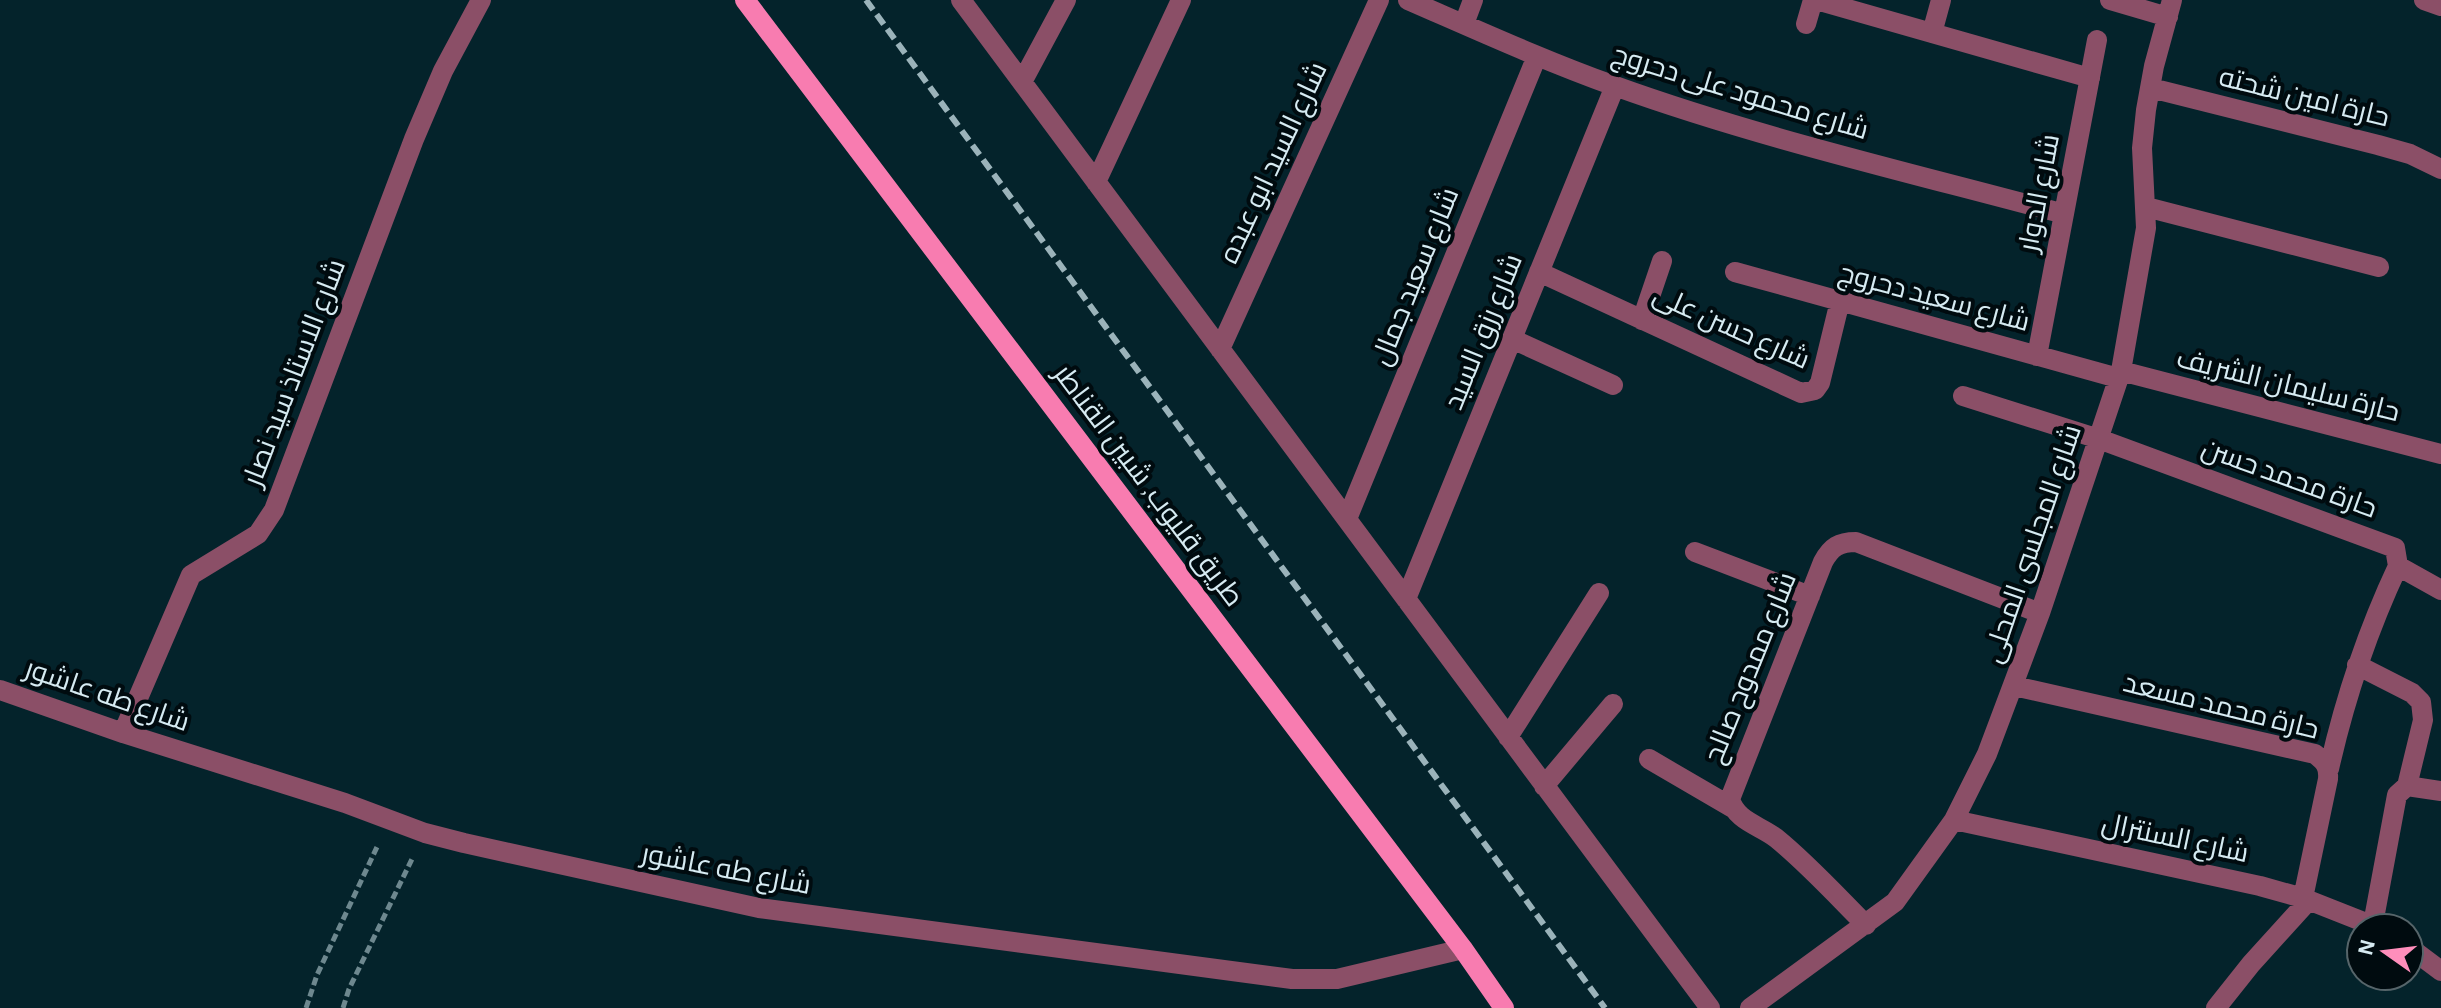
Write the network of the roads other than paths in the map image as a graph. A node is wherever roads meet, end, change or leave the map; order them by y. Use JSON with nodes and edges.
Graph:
{"nodes":[{"id":1,"x":481,"y":0,"type":"edge"},
{"id":2,"x":745,"y":0,"type":"edge"},
{"id":3,"x":961,"y":0,"type":"edge"},
{"id":4,"x":1066,"y":0,"type":"edge"},
{"id":5,"x":1181,"y":0,"type":"edge"},
{"id":6,"x":1379,"y":0,"type":"edge"},
{"id":7,"x":1408,"y":0,"type":"edge"},
{"id":8,"x":1473,"y":0,"type":"edge"},
{"id":9,"x":1814,"y":0,"type":"edge"},
{"id":10,"x":1941,"y":0,"type":"edge"},
{"id":11,"x":2110,"y":0,"type":"edge"},
{"id":12,"x":2424,"y":0,"type":"edge"},
{"id":13,"x":2441,"y":6,"type":"edge"},
{"id":14,"x":2170,"y":8,"type":"edge"},
{"id":15,"x":1464,"y":24,"type":"junction"},
{"id":16,"x":1806,"y":24,"type":"dead end"},
{"id":17,"x":1932,"y":33,"type":"junction"},
{"id":18,"x":2097,"y":40,"type":"dead end"},
{"id":19,"x":1537,"y":56,"type":"junction"},
{"id":20,"x":2090,"y":78,"type":"junction"},
{"id":21,"x":1022,"y":82,"type":"junction"},
{"id":22,"x":1615,"y":86,"type":"junction"},
{"id":23,"x":2151,"y":88,"type":"junction"},
{"id":24,"x":2440,"y":162,"type":"edge"},
{"id":25,"x":1096,"y":182,"type":"junction"},
{"id":26,"x":2146,"y":207,"type":"junction"},
{"id":27,"x":2064,"y":214,"type":"junction"},
{"id":28,"x":1662,"y":261,"type":"dead end"},
{"id":29,"x":2379,"y":267,"type":"dead end"},
{"id":30,"x":1539,"y":272,"type":"junction"},
{"id":31,"x":1735,"y":272,"type":"dead end"},
{"id":32,"x":1840,"y":301,"type":"junction"},
{"id":33,"x":1642,"y":320,"type":"junction"},
{"id":34,"x":1512,"y":339,"type":"junction"},
{"id":35,"x":1220,"y":349,"type":"junction"},
{"id":36,"x":2037,"y":356,"type":"junction"},
{"id":37,"x":2119,"y":375,"type":"junction"},
{"id":38,"x":1613,"y":385,"type":"dead end"},
{"id":39,"x":1963,"y":396,"type":"dead end"},
{"id":40,"x":2099,"y":439,"type":"junction"},
{"id":41,"x":2441,"y":454,"type":"edge"},
{"id":42,"x":1347,"y":519,"type":"junction"},
{"id":43,"x":1695,"y":552,"type":"dead end"},
{"id":44,"x":2398,"y":566,"type":"junction"},
{"id":45,"x":2441,"y":590,"type":"edge"},
{"id":46,"x":1599,"y":593,"type":"dead end"},
{"id":47,"x":1810,"y":596,"type":"junction"},
{"id":48,"x":1406,"y":599,"type":"junction"},
{"id":49,"x":2040,"y":613,"type":"junction"},
{"id":50,"x":2357,"y":665,"type":"junction"},
{"id":51,"x":2014,"y":686,"type":"junction"},
{"id":52,"x":0,"y":690,"type":"edge"},
{"id":53,"x":1613,"y":704,"type":"dead end"},
{"id":54,"x":123,"y":733,"type":"junction"},
{"id":55,"x":1508,"y":737,"type":"junction"},
{"id":56,"x":1649,"y":759,"type":"dead end"},
{"id":57,"x":2329,"y":769,"type":"junction"},
{"id":58,"x":1544,"y":786,"type":"junction"},
{"id":59,"x":2407,"y":786,"type":"junction"},
{"id":60,"x":2441,"y":791,"type":"edge"},
{"id":61,"x":1733,"y":808,"type":"junction"},
{"id":62,"x":1954,"y":820,"type":"junction"},
{"id":63,"x":2306,"y":899,"type":"junction"},
{"id":64,"x":2378,"y":912,"type":"edge"},
{"id":65,"x":2345,"y":914,"type":"edge"},
{"id":66,"x":1866,"y":925,"type":"junction"},
{"id":67,"x":1463,"y":949,"type":"junction"},
{"id":68,"x":2220,"y":1007,"type":"edge"},
{"id":69,"x":1504,"y":1008,"type":"edge"},
{"id":70,"x":1710,"y":1008,"type":"edge"},
{"id":71,"x":1750,"y":1008,"type":"edge"}],
"edges":[{"from":1,"to":54,"type":"street","name":"شارع الاستاذ سيد نصار"},
{"from":2,"to":67,"type":"main road","name":"طريق قليوب, شبين القناطر"},
{"from":3,"to":21,"type":"street"},
{"from":4,"to":21,"type":"street"},
{"from":5,"to":25,"type":"street"},
{"from":6,"to":35,"type":"street","name":"شارع السيد ابو عبده"},
{"from":7,"to":15,"type":"street","name":"شارع محمود على دحروج"},
{"from":8,"to":15,"type":"street"},
{"from":9,"to":16,"type":"street"},
{"from":9,"to":17,"type":"street"},
{"from":10,"to":17,"type":"street"},
{"from":11,"to":14,"type":"street"},
{"from":12,"to":13,"type":"street"},
{"from":14,"to":23,"type":"street","name":"شارع المجلسى المحلى"},
{"from":15,"to":19,"type":"street","name":"شارع محمود على دحروج"},
{"from":17,"to":20,"type":"street"},
{"from":18,"to":20,"type":"street","name":"شارع الدوار"},
{"from":19,"to":22,"type":"street","name":"شارع محمود على دحروج"},
{"from":19,"to":42,"type":"street","name":"شارع سعيد جمال"},
{"from":20,"to":27,"type":"street","name":"شارع الدوار"},
{"from":21,"to":25,"type":"street"},
{"from":22,"to":27,"type":"street","name":"شارع محمود على دحروج"},
{"from":22,"to":30,"type":"street","name":"شارع رزق السيد"},
{"from":23,"to":24,"type":"street","name":"حارة امين شحته"},
{"from":23,"to":26,"type":"street","name":"شارع المجلسى المحلى"},
{"from":25,"to":35,"type":"street"},
{"from":26,"to":29,"type":"street"},
{"from":26,"to":37,"type":"street","name":"شارع المجلسى المحلى"},
{"from":27,"to":36,"type":"street","name":"شارع الدوار"},
{"from":28,"to":33,"type":"street"},
{"from":30,"to":33,"type":"street","name":"شارع حسن على"},
{"from":30,"to":34,"type":"street","name":"شارع رزق السيد"},
{"from":31,"to":32,"type":"street","name":"شارع سعيد دحروج"},
{"from":32,"to":33,"type":"street","name":"شارع حسن على"},
{"from":32,"to":36,"type":"street","name":"شارع سعيد دحروج"},
{"from":34,"to":38,"type":"street"},
{"from":34,"to":48,"type":"street","name":"شارع رزق السيد"},
{"from":35,"to":42,"type":"street"},
{"from":36,"to":37,"type":"street","name":"شارع سعيد دحروج"},
{"from":37,"to":40,"type":"street","name":"شارع المجلسى المحلى"},
{"from":37,"to":41,"type":"street","name":"حارة سليمان الشريف"},
{"from":39,"to":40,"type":"street"},
{"from":40,"to":44,"type":"street","name":"حارة محمد حسن"},
{"from":40,"to":49,"type":"street","name":"شارع المجلسى المحلى"},
{"from":42,"to":48,"type":"street"},
{"from":43,"to":47,"type":"street"},
{"from":44,"to":45,"type":"street","name":"حارة محمد حسن"},
{"from":44,"to":50,"type":"street"},
{"from":46,"to":55,"type":"street"},
{"from":47,"to":49,"type":"street","name":"شارع ممدوح صالح"},
{"from":47,"to":61,"type":"street","name":"شارع ممدوح صالح"},
{"from":48,"to":55,"type":"street"},
{"from":49,"to":51,"type":"street","name":"شارع المجلسى المحلى"},
{"from":50,"to":57,"type":"street"},
{"from":50,"to":59,"type":"street"},
{"from":51,"to":57,"type":"street","name":"حارة محمد مسعد"},
{"from":51,"to":62,"type":"street","name":"شارع المجلسى المحلى"},
{"from":52,"to":54,"type":"street","name":"شارع طه عاشور"},
{"from":53,"to":58,"type":"street"},
{"from":54,"to":67,"type":"street","name":"شارع طه عاشور"},
{"from":55,"to":58,"type":"street"},
{"from":56,"to":61,"type":"street"},
{"from":57,"to":63,"type":"street","name":"حارة محمد مسعد"},
{"from":58,"to":70,"type":"street"},
{"from":59,"to":60,"type":"street"},
{"from":59,"to":64,"type":"street"},
{"from":61,"to":66,"type":"street","name":"شارع ممدوح صالح"},
{"from":62,"to":63,"type":"street","name":"شارع السنترال"},
{"from":62,"to":66,"type":"street","name":"شارع المجلسى المحلى"},
{"from":63,"to":65,"type":"street","name":"شارع السنترال"},
{"from":63,"to":68,"type":"street"},
{"from":66,"to":71,"type":"street","name":"شارع المجلسى المحلى"},
{"from":67,"to":69,"type":"main road","name":"طريق قليوب, شبين القناطر"}]}
